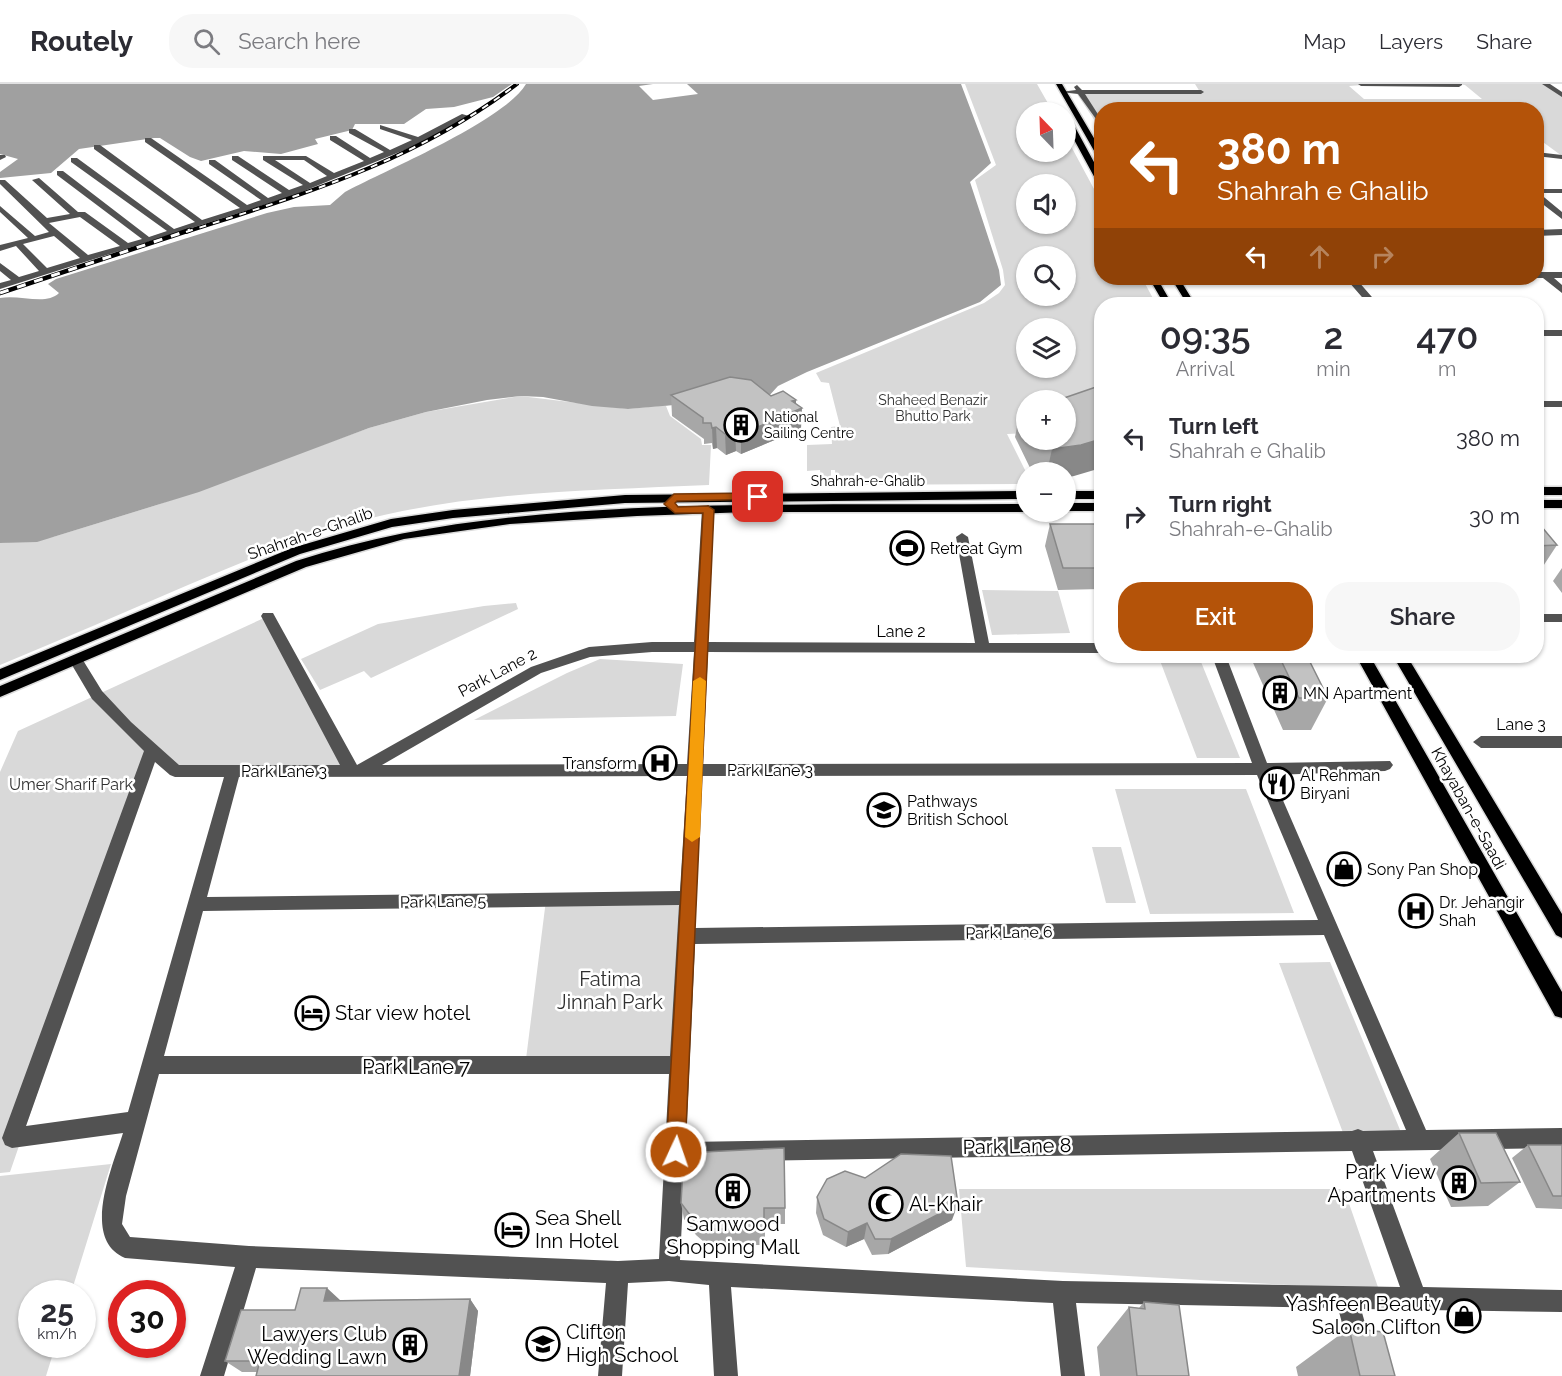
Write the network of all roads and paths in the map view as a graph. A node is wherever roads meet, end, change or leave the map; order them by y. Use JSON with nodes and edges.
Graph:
{"nodes":[{"id":1,"x":1059,"y":84,"type":"edge"},
{"id":2,"x":1076,"y":84,"type":"edge"},
{"id":3,"x":1195,"y":84,"type":"edge"},
{"id":4,"x":1361,"y":84,"type":"edge"},
{"id":5,"x":1457,"y":84,"type":"edge"},
{"id":6,"x":1545,"y":84,"type":"edge"},
{"id":7,"x":1063,"y":92,"type":"junction"},
{"id":8,"x":1081,"y":92,"type":"junction"},
{"id":9,"x":1562,"y":95,"type":"edge"},
{"id":10,"x":1094,"y":113,"type":"edge"},
{"id":11,"x":465,"y":116,"type":"dead end"},
{"id":12,"x":383,"y":127,"type":"dead end"},
{"id":13,"x":352,"y":131,"type":"dead end"},
{"id":14,"x":1076,"y":136,"type":"edge"},
{"id":15,"x":333,"y":138,"type":"dead end"},
{"id":16,"x":148,"y":140,"type":"dead end"},
{"id":17,"x":421,"y":140,"type":"junction"},
{"id":18,"x":1094,"y":144,"type":"edge"},
{"id":19,"x":97,"y":147,"type":"dead end"},
{"id":20,"x":390,"y":153,"type":"junction"},
{"id":21,"x":1544,"y":155,"type":"edge"},
{"id":22,"x":1562,"y":157,"type":"edge"},
{"id":23,"x":235,"y":158,"type":"dead end"},
{"id":24,"x":74,"y":160,"type":"dead end"},
{"id":25,"x":212,"y":162,"type":"dead end"},
{"id":26,"x":370,"y":162,"type":"junction"},
{"id":27,"x":1094,"y":169,"type":"edge"},
{"id":28,"x":60,"y":173,"type":"dead end"},
{"id":29,"x":334,"y":177,"type":"junction"},
{"id":30,"x":36,"y":180,"type":"dead end"},
{"id":31,"x":2,"y":182,"type":"dead end"},
{"id":32,"x":310,"y":186,"type":"junction"},
{"id":33,"x":1562,"y":190,"type":"edge"},
{"id":34,"x":1544,"y":192,"type":"edge"},
{"id":35,"x":289,"y":194,"type":"junction"},
{"id":36,"x":1544,"y":200,"type":"edge"},
{"id":37,"x":267,"y":201,"type":"junction"},
{"id":38,"x":0,"y":208,"type":"edge"},
{"id":39,"x":246,"y":208,"type":"junction"},
{"id":40,"x":75,"y":214,"type":"junction"},
{"id":41,"x":1562,"y":216,"type":"edge"},
{"id":42,"x":45,"y":221,"type":"junction"},
{"id":43,"x":201,"y":223,"type":"junction"},
{"id":44,"x":173,"y":231,"type":"junction"},
{"id":45,"x":55,"y":232,"type":"junction"},
{"id":46,"x":1544,"y":233,"type":"edge"},
{"id":47,"x":1561,"y":233,"type":"edge"},
{"id":48,"x":34,"y":239,"type":"junction"},
{"id":49,"x":147,"y":239,"type":"junction"},
{"id":50,"x":17,"y":243,"type":"junction"},
{"id":51,"x":2,"y":245,"type":"edge"},
{"id":52,"x":126,"y":246,"type":"junction"},
{"id":53,"x":87,"y":258,"type":"junction"},
{"id":54,"x":0,"y":266,"type":"edge"},
{"id":55,"x":45,"y":271,"type":"junction"},
{"id":56,"x":1544,"y":275,"type":"edge"},
{"id":57,"x":1562,"y":275,"type":"edge"},
{"id":58,"x":1544,"y":277,"type":"edge"},
{"id":59,"x":17,"y":280,"type":"junction"},
{"id":60,"x":1356,"y":285,"type":"edge"},
{"id":61,"x":0,"y":286,"type":"edge"},
{"id":62,"x":1562,"y":290,"type":"edge"},
{"id":63,"x":1367,"y":297,"type":"edge"},
{"id":64,"x":1544,"y":333,"type":"edge"},
{"id":65,"x":1562,"y":333,"type":"edge"},
{"id":66,"x":1544,"y":404,"type":"edge"},
{"id":67,"x":1562,"y":404,"type":"edge"},
{"id":68,"x":1544,"y":491,"type":"edge"},
{"id":69,"x":1562,"y":491,"type":"edge"},
{"id":70,"x":1016,"y":495,"type":"edge"},
{"id":71,"x":1076,"y":495,"type":"edge"},
{"id":72,"x":1094,"y":495,"type":"edge"},
{"id":73,"x":674,"y":504,"type":"junction"},
{"id":74,"x":1544,"y":504,"type":"edge"},
{"id":75,"x":1562,"y":504,"type":"edge"},
{"id":76,"x":649,"y":505,"type":"junction"},
{"id":77,"x":1076,"y":507,"type":"edge"},
{"id":78,"x":1094,"y":507,"type":"edge"},
{"id":79,"x":1016,"y":508,"type":"edge"},
{"id":80,"x":708,"y":510,"type":"junction"},
{"id":81,"x":962,"y":537,"type":"dead end"},
{"id":82,"x":268,"y":616,"type":"dead end"},
{"id":83,"x":1544,"y":618,"type":"edge"},
{"id":84,"x":1562,"y":618,"type":"edge"},
{"id":85,"x":1094,"y":648,"type":"edge"},
{"id":86,"x":701,"y":649,"type":"junction"},
{"id":87,"x":983,"y":649,"type":"junction"},
{"id":88,"x":76,"y":660,"type":"junction"},
{"id":89,"x":1222,"y":663,"type":"edge"},
{"id":90,"x":1367,"y":663,"type":"edge"},
{"id":91,"x":1404,"y":663,"type":"edge"},
{"id":92,"x":0,"y":675,"type":"edge"},
{"id":93,"x":0,"y":692,"type":"edge"},
{"id":94,"x":1481,"y":742,"type":"dead end"},
{"id":95,"x":1562,"y":742,"type":"edge"},
{"id":96,"x":152,"y":749,"type":"junction"},
{"id":97,"x":1385,"y":765,"type":"dead end"},
{"id":98,"x":1262,"y":769,"type":"junction"},
{"id":99,"x":355,"y":770,"type":"junction"},
{"id":100,"x":696,"y":770,"type":"junction"},
{"id":101,"x":234,"y":771,"type":"junction"},
{"id":102,"x":689,"y":898,"type":"junction"},
{"id":103,"x":196,"y":904,"type":"junction"},
{"id":104,"x":1330,"y":927,"type":"junction"},
{"id":105,"x":1562,"y":930,"type":"edge"},
{"id":106,"x":688,"y":936,"type":"junction"},
{"id":107,"x":1562,"y":1010,"type":"edge"},
{"id":108,"x":150,"y":1065,"type":"junction"},
{"id":109,"x":681,"y":1065,"type":"junction"},
{"id":110,"x":135,"y":1121,"type":"junction"},
{"id":111,"x":1562,"y":1138,"type":"edge"},
{"id":112,"x":1420,"y":1139,"type":"junction"},
{"id":113,"x":1359,"y":1140,"type":"junction"},
{"id":114,"x":676,"y":1152,"type":"junction"},
{"id":115,"x":249,"y":1257,"type":"junction"},
{"id":116,"x":669,"y":1270,"type":"junction"},
{"id":117,"x":618,"y":1272,"type":"junction"},
{"id":118,"x":719,"y":1275,"type":"junction"},
{"id":119,"x":1063,"y":1292,"type":"junction"},
{"id":120,"x":1347,"y":1299,"type":"junction"},
{"id":121,"x":1416,"y":1300,"type":"junction"},
{"id":122,"x":1562,"y":1301,"type":"edge"},
{"id":123,"x":212,"y":1376,"type":"edge"},
{"id":124,"x":610,"y":1376,"type":"edge"},
{"id":125,"x":726,"y":1376,"type":"edge"},
{"id":126,"x":1073,"y":1376,"type":"edge"},
{"id":127,"x":1368,"y":1376,"type":"edge"}],
"edges":[{"from":1,"to":7,"type":"main road"},
{"from":2,"to":8,"type":"street"},
{"from":3,"to":8,"type":"street"},
{"from":4,"to":5,"type":"street"},
{"from":6,"to":9,"type":"street"},
{"from":7,"to":8,"type":"street"},
{"from":7,"to":18,"type":"main road"},
{"from":8,"to":10,"type":"street"},
{"from":11,"to":17,"type":"street"},
{"from":12,"to":17,"type":"street"},
{"from":13,"to":20,"type":"street"},
{"from":14,"to":27,"type":"main road"},
{"from":15,"to":26,"type":"street"},
{"from":16,"to":39,"type":"street"},
{"from":17,"to":20,"type":"street"},
{"from":19,"to":43,"type":"street"},
{"from":20,"to":26,"type":"street"},
{"from":21,"to":22,"type":"street"},
{"from":23,"to":35,"type":"street"},
{"from":24,"to":44,"type":"street"},
{"from":25,"to":37,"type":"street"},
{"from":26,"to":29,"type":"street"},
{"from":28,"to":49,"type":"street"},
{"from":29,"to":32,"type":"street"},
{"from":29,"to":32,"type":"street"},
{"from":30,"to":40,"type":"street"},
{"from":31,"to":42,"type":"street"},
{"from":32,"to":35,"type":"street"},
{"from":33,"to":34,"type":"street"},
{"from":35,"to":37,"type":"street"},
{"from":36,"to":41,"type":"street"},
{"from":37,"to":39,"type":"street"},
{"from":38,"to":48,"type":"street"},
{"from":39,"to":43,"type":"street"},
{"from":40,"to":42,"type":"street"},
{"from":40,"to":52,"type":"street"},
{"from":42,"to":45,"type":"street"},
{"from":43,"to":44,"type":"street"},
{"from":44,"to":49,"type":"street"},
{"from":45,"to":48,"type":"street"},
{"from":45,"to":53,"type":"street"},
{"from":46,"to":47,"type":"street"},
{"from":48,"to":50,"type":"street"},
{"from":49,"to":52,"type":"street"},
{"from":50,"to":51,"type":"street"},
{"from":50,"to":55,"type":"street"},
{"from":52,"to":53,"type":"street"},
{"from":53,"to":55,"type":"street"},
{"from":54,"to":59,"type":"street"},
{"from":55,"to":59,"type":"street"},
{"from":56,"to":57,"type":"street"},
{"from":58,"to":62,"type":"street"},
{"from":59,"to":61,"type":"street"},
{"from":60,"to":63,"type":"street"},
{"from":64,"to":65,"type":"street"},
{"from":66,"to":67,"type":"street"},
{"from":68,"to":69,"type":"main road"},
{"from":70,"to":73,"type":"main road","name":"Shahrah-e-Ghalib"},
{"from":71,"to":72,"type":"main road"},
{"from":73,"to":76,"type":"main road"},
{"from":73,"to":80,"type":"main road","name":"Shahrah-e-Ghalib"},
{"from":74,"to":75,"type":"main road"},
{"from":76,"to":88,"type":"main road","name":"Shahrah-e-Ghalib"},
{"from":76,"to":92,"type":"main road","name":"Shahrah-e-Ghalib"},
{"from":77,"to":78,"type":"main road"},
{"from":79,"to":80,"type":"main road","name":"Shahrah-e-Ghalib"},
{"from":80,"to":86,"type":"street"},
{"from":81,"to":87,"type":"street"},
{"from":82,"to":99,"type":"street"},
{"from":83,"to":84,"type":"street"},
{"from":85,"to":87,"type":"street","name":"Lane 2"},
{"from":86,"to":87,"type":"street","name":"Lane 2"},
{"from":86,"to":99,"type":"street","name":"Park Lane 2"},
{"from":86,"to":100,"type":"street"},
{"from":88,"to":93,"type":"main road","name":"Shahrah-e-Ghalib"},
{"from":88,"to":96,"type":"street","name":"Park Lane 3"},
{"from":89,"to":98,"type":"street"},
{"from":90,"to":107,"type":"main road","name":"Khayaban-e-Saadi"},
{"from":91,"to":105,"type":"main road","name":"Khayaban-e-Saadi"},
{"from":94,"to":95,"type":"street","name":"Lane 3"},
{"from":96,"to":101,"type":"street","name":"Park Lane 3"},
{"from":96,"to":110,"type":"street"},
{"from":97,"to":98,"type":"street","name":"Park Lane 3"},
{"from":98,"to":100,"type":"street","name":"Park Lane 3"},
{"from":98,"to":104,"type":"street"},
{"from":99,"to":100,"type":"street","name":"Park Lane 3"},
{"from":99,"to":101,"type":"street","name":"Park Lane 3"},
{"from":100,"to":102,"type":"street"},
{"from":101,"to":103,"type":"street"},
{"from":102,"to":103,"type":"street","name":"Park Lane 5"},
{"from":102,"to":106,"type":"street"},
{"from":103,"to":108,"type":"street"},
{"from":104,"to":106,"type":"street","name":"Park Lane 6"},
{"from":104,"to":112,"type":"street"},
{"from":106,"to":109,"type":"street"},
{"from":108,"to":109,"type":"street","name":"Park Lane 7"},
{"from":108,"to":110,"type":"street"},
{"from":109,"to":114,"type":"street"},
{"from":110,"to":115,"type":"street"},
{"from":111,"to":112,"type":"street"},
{"from":112,"to":113,"type":"street","name":"Park Lane 8"},
{"from":113,"to":114,"type":"street","name":"Park Lane 8"},
{"from":113,"to":121,"type":"street"},
{"from":114,"to":116,"type":"street"},
{"from":115,"to":117,"type":"street"},
{"from":115,"to":123,"type":"street"},
{"from":116,"to":117,"type":"street"},
{"from":116,"to":118,"type":"street"},
{"from":117,"to":124,"type":"street"},
{"from":118,"to":119,"type":"street"},
{"from":118,"to":125,"type":"street"},
{"from":119,"to":120,"type":"street"},
{"from":119,"to":126,"type":"street"},
{"from":120,"to":121,"type":"street"},
{"from":120,"to":127,"type":"street"},
{"from":121,"to":122,"type":"street"}]}
